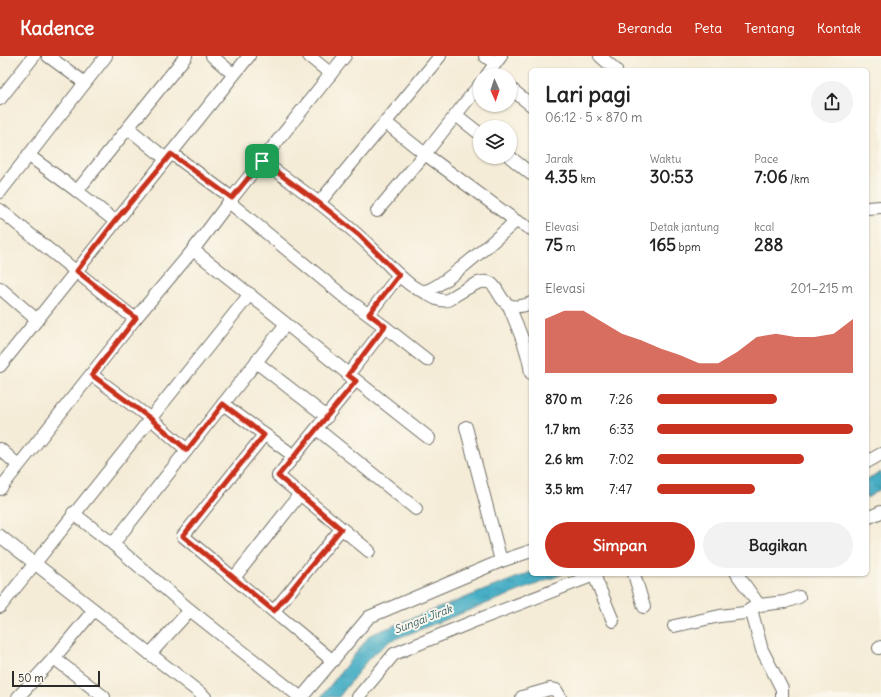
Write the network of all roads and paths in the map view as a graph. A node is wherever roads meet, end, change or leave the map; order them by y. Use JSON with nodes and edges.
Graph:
{"nodes":[{"id":1,"x":34,"y":56,"type":"edge"},
{"id":2,"x":48,"y":56,"type":"edge"},
{"id":3,"x":106,"y":56,"type":"edge"},
{"id":4,"x":186,"y":56,"type":"edge"},
{"id":5,"x":212,"y":56,"type":"edge"},
{"id":6,"x":248,"y":56,"type":"edge"},
{"id":7,"x":309,"y":56,"type":"edge"},
{"id":8,"x":345,"y":56,"type":"edge"},
{"id":9,"x":440,"y":56,"type":"edge"},
{"id":10,"x":485,"y":56,"type":"edge"},
{"id":11,"x":600,"y":56,"type":"edge"},
{"id":12,"x":493,"y":68,"type":"edge"},
{"id":13,"x":614,"y":68,"type":"edge"},
{"id":14,"x":234,"y":74,"type":"junction"},
{"id":15,"x":330,"y":74,"type":"junction"},
{"id":16,"x":85,"y":83,"type":"junction"},
{"id":17,"x":473,"y":93,"type":"edge"},
{"id":18,"x":517,"y":94,"type":"edge"},
{"id":19,"x":0,"y":99,"type":"edge"},
{"id":20,"x":529,"y":103,"type":"edge"},
{"id":21,"x":456,"y":115,"type":"junction"},
{"id":22,"x":386,"y":122,"type":"junction"},
{"id":23,"x":128,"y":128,"type":"junction"},
{"id":24,"x":473,"y":128,"type":"edge"},
{"id":25,"x":28,"y":154,"type":"junction"},
{"id":26,"x":425,"y":154,"type":"junction"},
{"id":27,"x":169,"y":156,"type":"junction"},
{"id":28,"x":262,"y":161,"type":"junction"},
{"id":29,"x":517,"y":163,"type":"edge"},
{"id":30,"x":529,"y":172,"type":"edge"},
{"id":31,"x":77,"y":191,"type":"junction"},
{"id":32,"x":0,"y":192,"type":"edge"},
{"id":33,"x":230,"y":200,"type":"junction"},
{"id":34,"x":319,"y":203,"type":"junction"},
{"id":35,"x":881,"y":206,"type":"edge"},
{"id":36,"x":869,"y":208,"type":"edge"},
{"id":37,"x":0,"y":210,"type":"edge"},
{"id":38,"x":377,"y":211,"type":"dead end"},
{"id":39,"x":115,"y":221,"type":"junction"},
{"id":40,"x":516,"y":221,"type":"junction"},
{"id":41,"x":529,"y":228,"type":"edge"},
{"id":42,"x":193,"y":250,"type":"junction"},
{"id":43,"x":77,"y":271,"type":"junction"},
{"id":44,"x":399,"y":275,"type":"junction"},
{"id":45,"x":0,"y":288,"type":"edge"},
{"id":46,"x":423,"y":291,"type":"junction"},
{"id":47,"x":250,"y":294,"type":"junction"},
{"id":48,"x":529,"y":304,"type":"edge"},
{"id":49,"x":509,"y":306,"type":"junction"},
{"id":50,"x":369,"y":314,"type":"junction"},
{"id":51,"x":136,"y":318,"type":"junction"},
{"id":52,"x":37,"y":320,"type":"junction"},
{"id":53,"x":286,"y":324,"type":"junction"},
{"id":54,"x":385,"y":326,"type":"junction"},
{"id":55,"x":4,"y":353,"type":"edge"},
{"id":56,"x":427,"y":360,"type":"dead end"},
{"id":57,"x":256,"y":362,"type":"junction"},
{"id":58,"x":529,"y":365,"type":"edge"},
{"id":59,"x":0,"y":366,"type":"edge"},
{"id":60,"x":92,"y":375,"type":"junction"},
{"id":61,"x":352,"y":378,"type":"junction"},
{"id":62,"x":223,"y":404,"type":"junction"},
{"id":63,"x":326,"y":417,"type":"junction"},
{"id":64,"x":151,"y":419,"type":"junction"},
{"id":65,"x":466,"y":427,"type":"dead end"},
{"id":66,"x":316,"y":429,"type":"junction"},
{"id":67,"x":264,"y":435,"type":"junction"},
{"id":68,"x":429,"y":438,"type":"dead end"},
{"id":69,"x":0,"y":449,"type":"edge"},
{"id":70,"x":187,"y":450,"type":"junction"},
{"id":71,"x":881,"y":454,"type":"edge"},
{"id":72,"x":294,"y":456,"type":"junction"},
{"id":73,"x":869,"y":461,"type":"edge"},
{"id":74,"x":18,"y":465,"type":"junction"},
{"id":75,"x":0,"y":489,"type":"edge"},
{"id":76,"x":300,"y":494,"type":"junction"},
{"id":77,"x":416,"y":509,"type":"dead end"},
{"id":78,"x":881,"y":512,"type":"edge"},
{"id":79,"x":73,"y":514,"type":"junction"},
{"id":80,"x":869,"y":517,"type":"edge"},
{"id":81,"x":341,"y":529,"type":"junction"},
{"id":82,"x":0,"y":536,"type":"edge"},
{"id":83,"x":113,"y":544,"type":"junction"},
{"id":84,"x":369,"y":551,"type":"dead end"},
{"id":85,"x":529,"y":552,"type":"edge"},
{"id":86,"x":502,"y":561,"type":"junction"},
{"id":87,"x":35,"y":564,"type":"junction"},
{"id":88,"x":590,"y":576,"type":"edge"},
{"id":89,"x":596,"y":576,"type":"edge"},
{"id":90,"x":635,"y":576,"type":"edge"},
{"id":91,"x":738,"y":576,"type":"edge"},
{"id":92,"x":234,"y":578,"type":"junction"},
{"id":93,"x":799,"y":597,"type":"dead end"},
{"id":94,"x":644,"y":606,"type":"dead end"},
{"id":95,"x":0,"y":607,"type":"edge"},
{"id":96,"x":755,"y":607,"type":"junction"},
{"id":97,"x":94,"y":610,"type":"junction"},
{"id":98,"x":190,"y":610,"type":"junction"},
{"id":99,"x":274,"y":611,"type":"junction"},
{"id":100,"x":612,"y":622,"type":"dead end"},
{"id":101,"x":674,"y":626,"type":"dead end"},
{"id":102,"x":150,"y":654,"type":"junction"},
{"id":103,"x":54,"y":658,"type":"junction"},
{"id":104,"x":333,"y":661,"type":"junction"},
{"id":105,"x":18,"y":697,"type":"edge"},
{"id":106,"x":104,"y":697,"type":"edge"},
{"id":107,"x":205,"y":697,"type":"edge"},
{"id":108,"x":301,"y":697,"type":"edge"},
{"id":109,"x":358,"y":697,"type":"edge"},
{"id":110,"x":522,"y":697,"type":"edge"},
{"id":111,"x":560,"y":697,"type":"edge"},
{"id":112,"x":782,"y":697,"type":"edge"}],
"edges":[{"from":1,"to":19,"type":"street"},
{"from":2,"to":16,"type":"street"},
{"from":3,"to":16,"type":"street"},
{"from":4,"to":23,"type":"street"},
{"from":5,"to":14,"type":"street"},
{"from":6,"to":14,"type":"street"},
{"from":7,"to":15,"type":"street"},
{"from":8,"to":15,"type":"street"},
{"from":9,"to":22,"type":"street"},
{"from":10,"to":12,"type":"street"},
{"from":11,"to":13,"type":"street"},
{"from":14,"to":27,"type":"street"},
{"from":15,"to":28,"type":"street"},
{"from":16,"to":25,"type":"street"},
{"from":17,"to":21,"type":"street"},
{"from":18,"to":20,"type":"street"},
{"from":21,"to":24,"type":"street"},
{"from":21,"to":26,"type":"street"},
{"from":22,"to":26,"type":"street"},
{"from":22,"to":34,"type":"street"},
{"from":23,"to":27,"type":"street"},
{"from":23,"to":31,"type":"street"},
{"from":25,"to":31,"type":"street"},
{"from":25,"to":32,"type":"street"},
{"from":26,"to":38,"type":"street"},
{"from":26,"to":40,"type":"street"},
{"from":27,"to":33,"type":"street"},
{"from":27,"to":39,"type":"street"},
{"from":28,"to":33,"type":"street"},
{"from":28,"to":34,"type":"street"},
{"from":29,"to":30,"type":"street"},
{"from":31,"to":39,"type":"street"},
{"from":33,"to":42,"type":"street"},
{"from":33,"to":50,"type":"street"},
{"from":34,"to":44,"type":"street"},
{"from":35,"to":36,"type":"street"},
{"from":37,"to":43,"type":"street"},
{"from":39,"to":43,"type":"street"},
{"from":40,"to":41,"type":"street"},
{"from":40,"to":46,"type":"street"},
{"from":42,"to":47,"type":"street"},
{"from":42,"to":51,"type":"street"},
{"from":43,"to":51,"type":"street"},
{"from":43,"to":52,"type":"street"},
{"from":44,"to":46,"type":"street"},
{"from":44,"to":50,"type":"street"},
{"from":45,"to":52,"type":"street"},
{"from":46,"to":49,"type":"street"},
{"from":47,"to":53,"type":"street"},
{"from":47,"to":64,"type":"street"},
{"from":48,"to":49,"type":"street"},
{"from":49,"to":58,"type":"street"},
{"from":50,"to":54,"type":"street"},
{"from":51,"to":60,"type":"street"},
{"from":52,"to":55,"type":"street"},
{"from":53,"to":57,"type":"street"},
{"from":53,"to":61,"type":"street"},
{"from":54,"to":56,"type":"street"},
{"from":54,"to":61,"type":"street"},
{"from":55,"to":59,"type":"street"},
{"from":57,"to":62,"type":"street"},
{"from":57,"to":63,"type":"street"},
{"from":60,"to":64,"type":"street"},
{"from":60,"to":74,"type":"street"},
{"from":61,"to":63,"type":"street"},
{"from":61,"to":68,"type":"street"},
{"from":62,"to":67,"type":"street"},
{"from":62,"to":70,"type":"street"},
{"from":63,"to":66,"type":"street"},
{"from":64,"to":70,"type":"street"},
{"from":64,"to":79,"type":"street"},
{"from":65,"to":86,"type":"street"},
{"from":66,"to":72,"type":"street"},
{"from":66,"to":77,"type":"street"},
{"from":67,"to":72,"type":"street"},
{"from":67,"to":92,"type":"street"},
{"from":69,"to":74,"type":"street"},
{"from":70,"to":83,"type":"street"},
{"from":71,"to":73,"type":"street"},
{"from":72,"to":76,"type":"street"},
{"from":74,"to":75,"type":"street"},
{"from":76,"to":81,"type":"street"},
{"from":76,"to":92,"type":"street"},
{"from":78,"to":80,"type":"street"},
{"from":79,"to":83,"type":"street"},
{"from":79,"to":87,"type":"street"},
{"from":81,"to":84,"type":"street"},
{"from":81,"to":99,"type":"street"},
{"from":82,"to":87,"type":"street"},
{"from":83,"to":98,"type":"street"},
{"from":85,"to":86,"type":"street"},
{"from":86,"to":104,"type":"street"},
{"from":87,"to":95,"type":"street"},
{"from":87,"to":97,"type":"street"},
{"from":88,"to":109,"type":"street"},
{"from":89,"to":100,"type":"street"},
{"from":90,"to":94,"type":"street"},
{"from":91,"to":96,"type":"street"},
{"from":92,"to":99,"type":"street"},
{"from":93,"to":96,"type":"street"},
{"from":96,"to":101,"type":"street"},
{"from":96,"to":112,"type":"street"},
{"from":97,"to":102,"type":"street"},
{"from":97,"to":103,"type":"street"},
{"from":98,"to":102,"type":"street"},
{"from":98,"to":108,"type":"street"},
{"from":99,"to":104,"type":"street"},
{"from":102,"to":107,"type":"street"},
{"from":103,"to":105,"type":"street"},
{"from":103,"to":106,"type":"street"},
{"from":104,"to":108,"type":"street"},
{"from":110,"to":111,"type":"street"}]}
